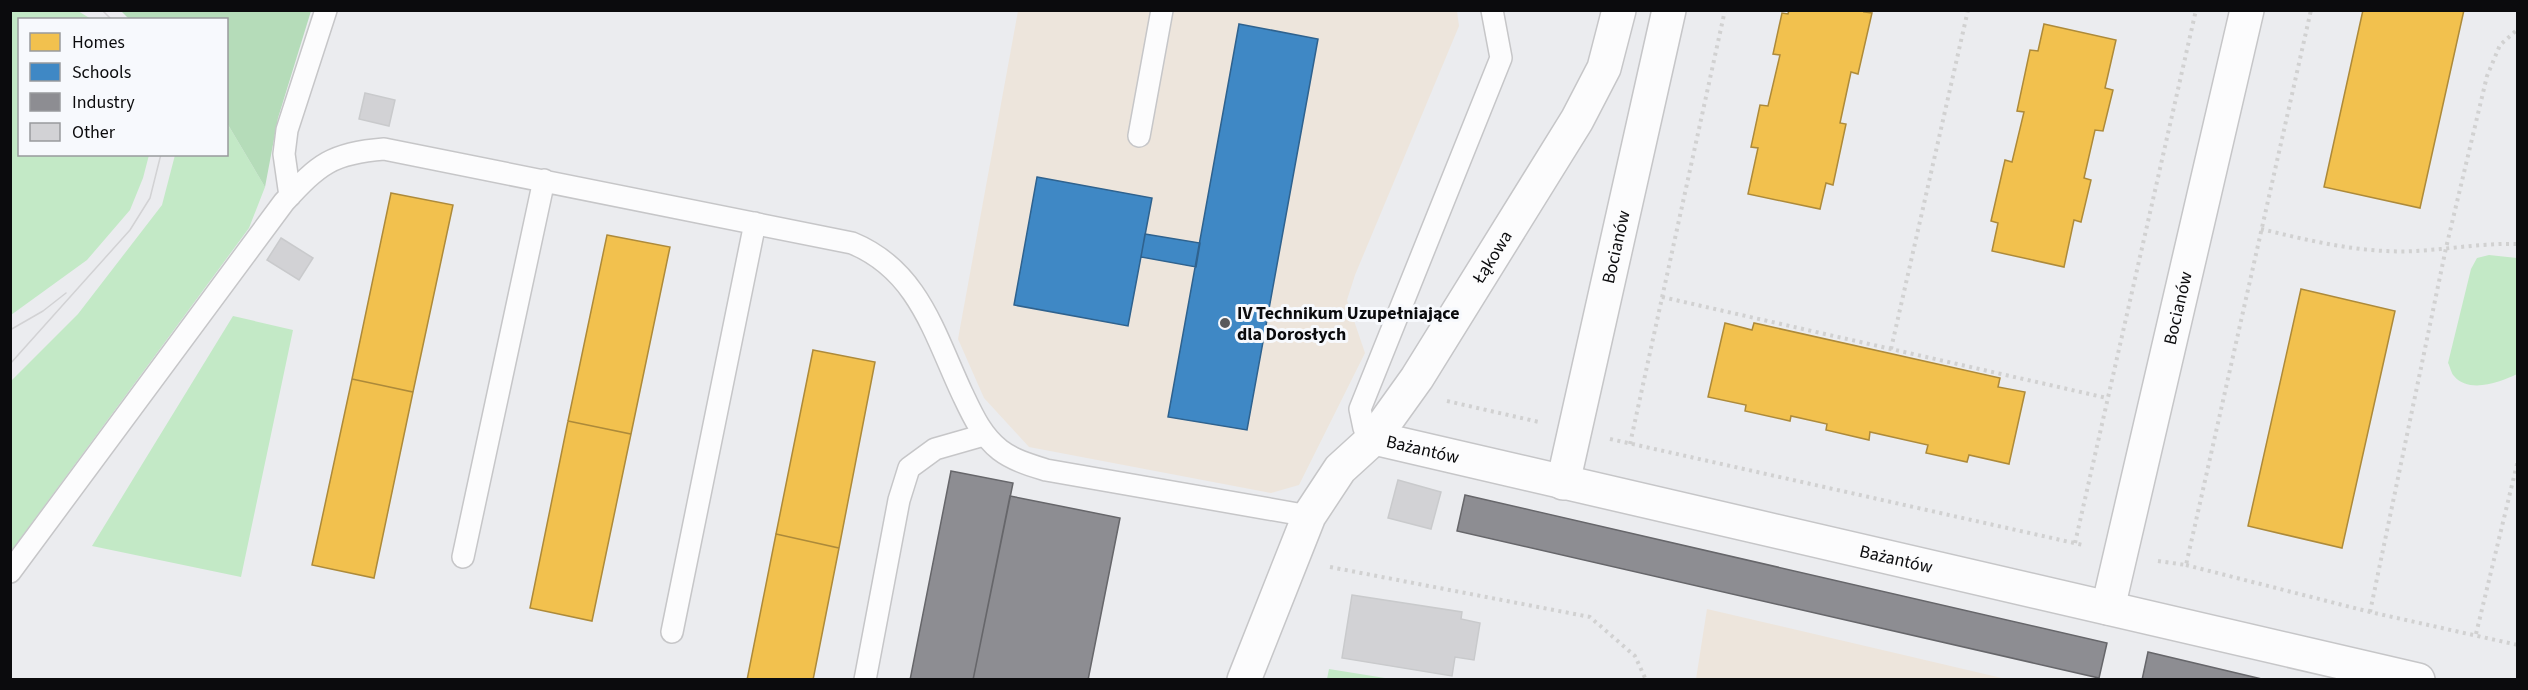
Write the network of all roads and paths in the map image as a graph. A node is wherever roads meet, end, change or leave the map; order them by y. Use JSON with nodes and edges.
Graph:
{"nodes":[{"id":1,"x":326,"y":10,"type":"edge"},
{"id":2,"x":1162,"y":10,"type":"edge"},
{"id":3,"x":1491,"y":10,"type":"edge"},
{"id":4,"x":1619,"y":10,"type":"edge"},
{"id":5,"x":1669,"y":10,"type":"edge"},
{"id":6,"x":1725,"y":10,"type":"edge"},
{"id":7,"x":1968,"y":10,"type":"edge"},
{"id":8,"x":2196,"y":10,"type":"edge"},
{"id":9,"x":2247,"y":10,"type":"edge"},
{"id":10,"x":2311,"y":10,"type":"edge"},
{"id":11,"x":2517,"y":29,"type":"edge"},
{"id":12,"x":1139,"y":136,"type":"dead end"},
{"id":13,"x":544,"y":180,"type":"junction"},
{"id":14,"x":290,"y":196,"type":"junction"},
{"id":15,"x":755,"y":223,"type":"junction"},
{"id":16,"x":2261,"y":229,"type":"junction"},
{"id":17,"x":2517,"y":243,"type":"edge"},
{"id":18,"x":2446,"y":248,"type":"junction"},
{"id":19,"x":1662,"y":297,"type":"junction"},
{"id":20,"x":1891,"y":349,"type":"junction"},
{"id":21,"x":1408,"y":392,"type":"junction"},
{"id":22,"x":2107,"y":398,"type":"junction"},
{"id":23,"x":1575,"y":431,"type":"junction"},
{"id":24,"x":984,"y":435,"type":"junction"},
{"id":25,"x":1374,"y":438,"type":"junction"},
{"id":26,"x":1630,"y":444,"type":"junction"},
{"id":27,"x":2517,"y":460,"type":"edge"},
{"id":28,"x":1563,"y":483,"type":"junction"},
{"id":29,"x":1309,"y":516,"type":"junction"},
{"id":30,"x":2075,"y":543,"type":"junction"},
{"id":31,"x":2122,"y":555,"type":"junction"},
{"id":32,"x":464,"y":557,"type":"dead end"},
{"id":33,"x":1291,"y":560,"type":"junction"},
{"id":34,"x":2186,"y":565,"type":"junction"},
{"id":35,"x":10,"y":572,"type":"edge"},
{"id":36,"x":2108,"y":608,"type":"junction"},
{"id":37,"x":2370,"y":612,"type":"junction"},
{"id":38,"x":672,"y":632,"type":"dead end"},
{"id":39,"x":2476,"y":634,"type":"junction"},
{"id":40,"x":2517,"y":645,"type":"edge"},
{"id":41,"x":865,"y":680,"type":"edge"},
{"id":42,"x":1244,"y":680,"type":"edge"},
{"id":43,"x":1646,"y":680,"type":"edge"},
{"id":44,"x":2418,"y":680,"type":"edge"}],
"edges":[{"from":1,"to":14,"type":"lane"},
{"from":2,"to":12,"type":"lane"},
{"from":3,"to":25,"type":"lane"},
{"from":4,"to":21,"type":"street","name":"Łąkowa"},
{"from":5,"to":23,"type":"street","name":"Bocianów"},
{"from":6,"to":19,"type":"path"},
{"from":7,"to":20,"type":"path"},
{"from":8,"to":22,"type":"path"},
{"from":9,"to":31,"type":"street","name":"Bocianów"},
{"from":10,"to":16,"type":"path"},
{"from":11,"to":18,"type":"path"},
{"from":13,"to":14,"type":"lane"},
{"from":13,"to":15,"type":"lane"},
{"from":13,"to":32,"type":"lane"},
{"from":14,"to":35,"type":"lane"},
{"from":15,"to":24,"type":"lane"},
{"from":15,"to":38,"type":"lane"},
{"from":16,"to":18,"type":"path"},
{"from":16,"to":34,"type":"path"},
{"from":17,"to":18,"type":"path"},
{"from":18,"to":37,"type":"path"},
{"from":19,"to":20,"type":"path"},
{"from":19,"to":26,"type":"path"},
{"from":20,"to":22,"type":"path"},
{"from":21,"to":23,"type":"path"},
{"from":21,"to":25,"type":"street","name":"Łąkowa"},
{"from":22,"to":30,"type":"path"},
{"from":23,"to":26,"type":"path"},
{"from":23,"to":28,"type":"street","name":"Bocianów"},
{"from":24,"to":29,"type":"lane"},
{"from":24,"to":41,"type":"lane"},
{"from":25,"to":28,"type":"street","name":"Bażantów"},
{"from":25,"to":29,"type":"street","name":"Łąkowa"},
{"from":26,"to":30,"type":"path"},
{"from":27,"to":39,"type":"path"},
{"from":28,"to":36,"type":"street","name":"Bażantów"},
{"from":29,"to":33,"type":"street","name":"Łąkowa"},
{"from":30,"to":31,"type":"path"},
{"from":31,"to":34,"type":"path"},
{"from":31,"to":36,"type":"street","name":"Bocianów"},
{"from":33,"to":42,"type":"street","name":"Łąkowa"},
{"from":33,"to":43,"type":"path"},
{"from":34,"to":37,"type":"path"},
{"from":36,"to":44,"type":"street","name":"Bażantów"},
{"from":37,"to":39,"type":"path"},
{"from":39,"to":40,"type":"path"}]}
